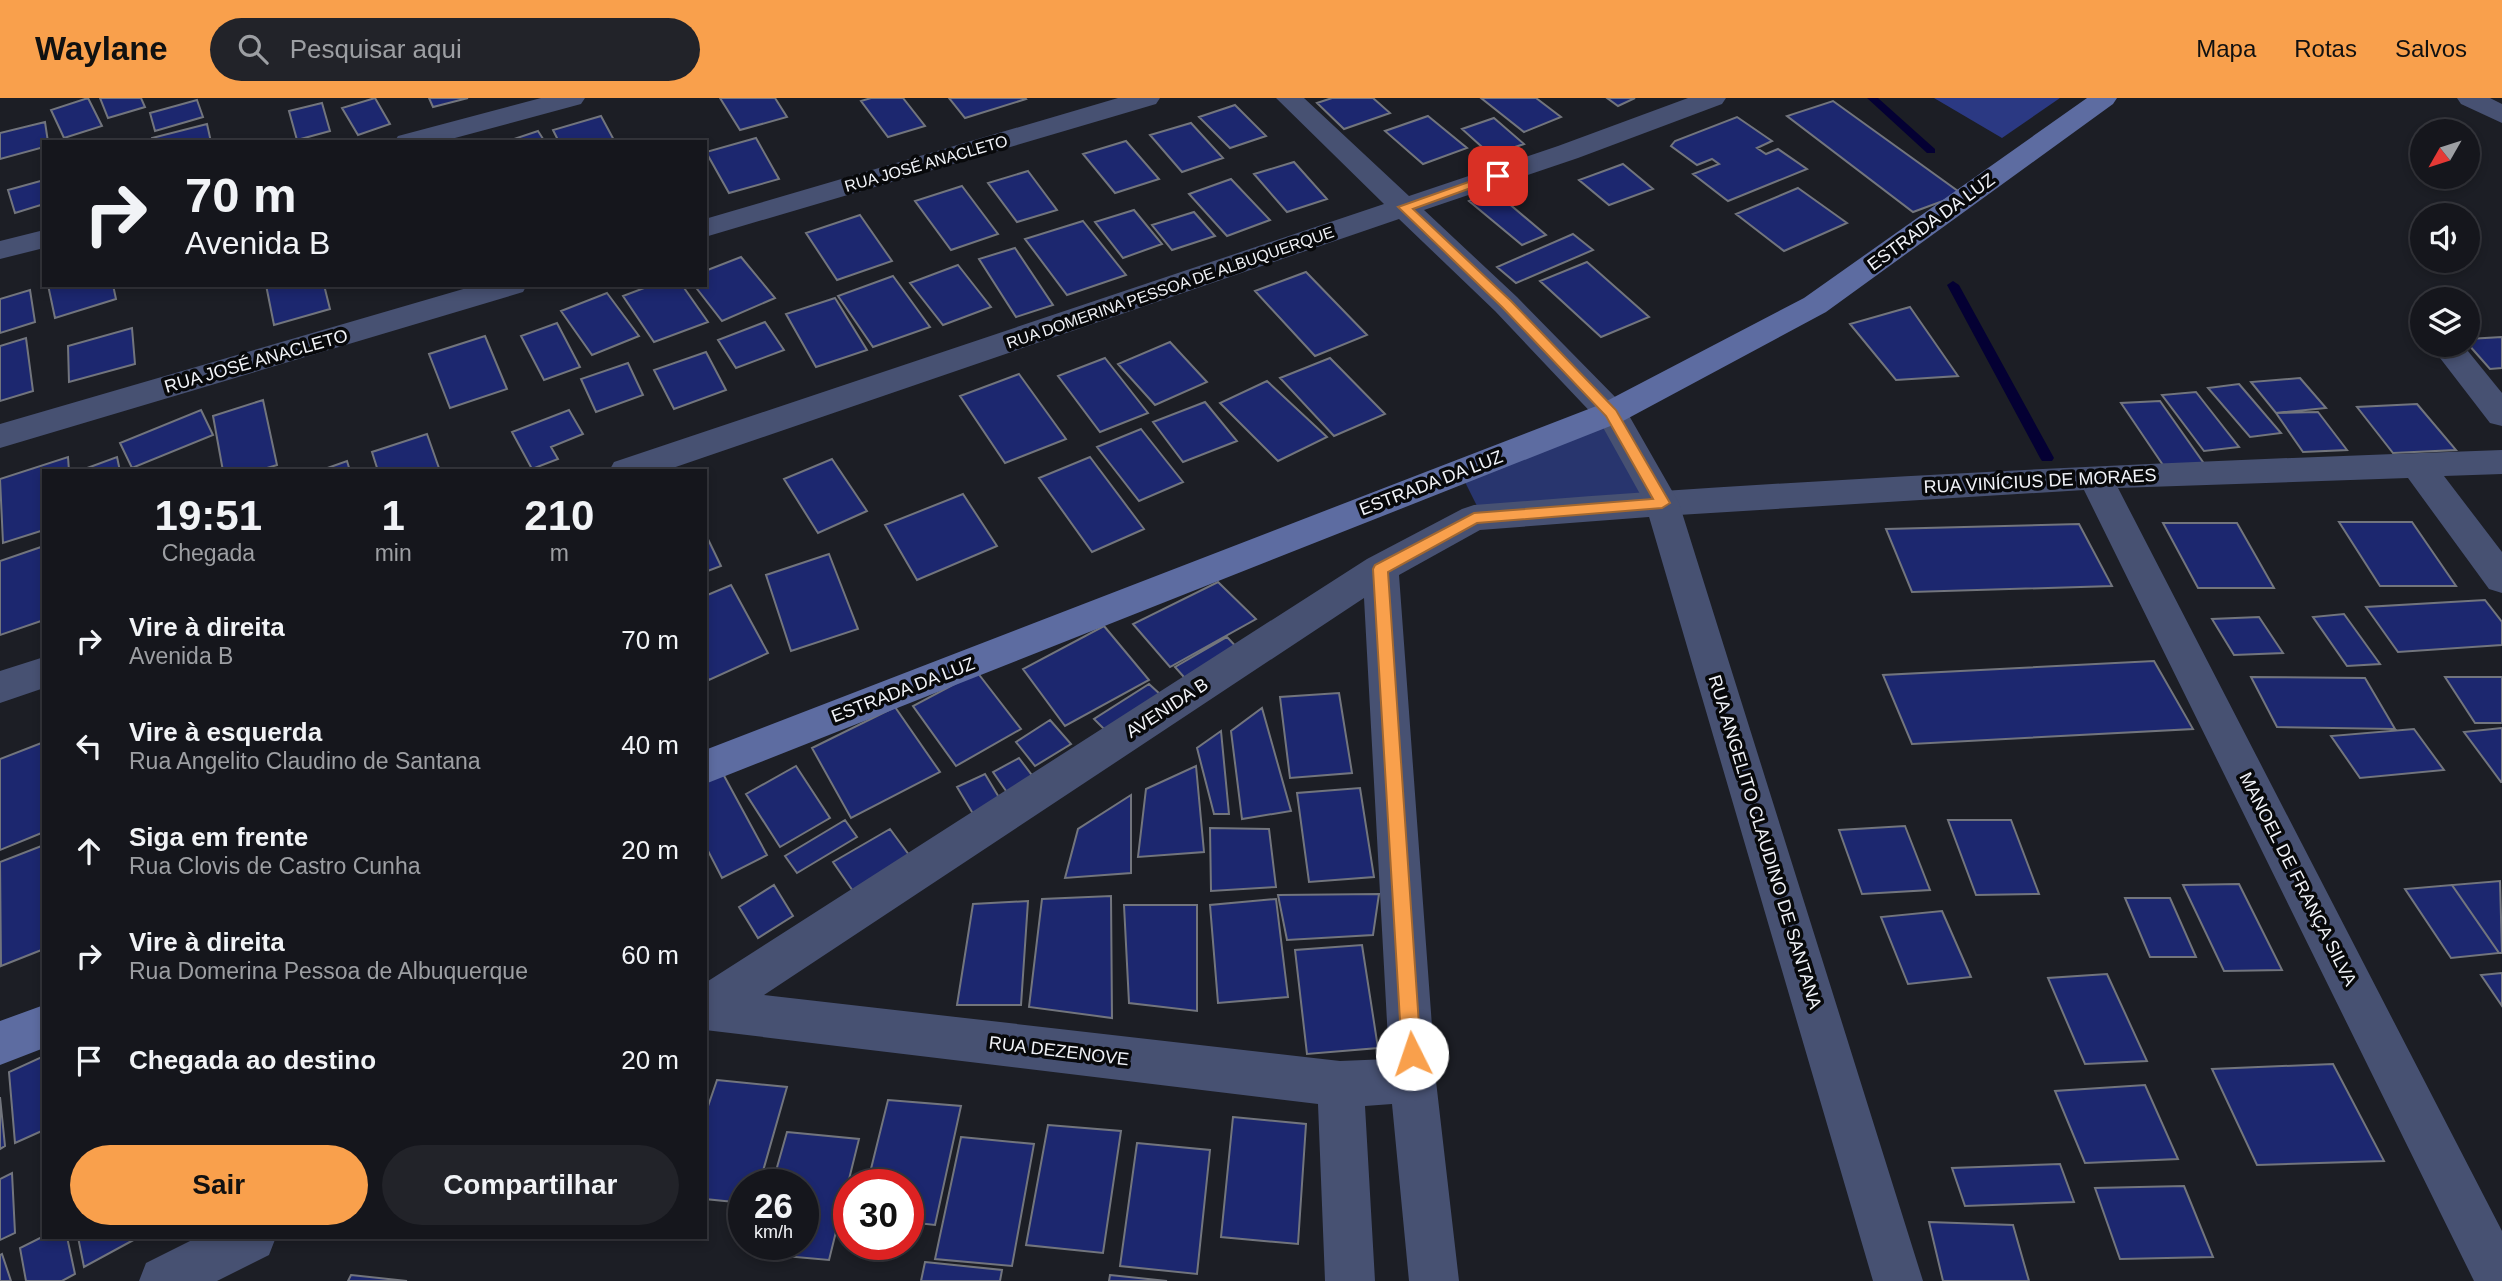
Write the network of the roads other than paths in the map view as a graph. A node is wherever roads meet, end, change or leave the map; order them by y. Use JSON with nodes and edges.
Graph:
{"nodes":[{"id":1,"x":572,"y":98,"type":"edge"},
{"id":2,"x":1147,"y":98,"type":"edge"},
{"id":3,"x":1289,"y":98,"type":"edge"},
{"id":4,"x":1713,"y":98,"type":"edge"},
{"id":5,"x":2104,"y":98,"type":"edge"},
{"id":6,"x":2470,"y":98,"type":"edge"},
{"id":7,"x":2502,"y":115,"type":"edge"},
{"id":8,"x":415,"y":140,"type":"edge"},
{"id":9,"x":1404,"y":207,"type":"junction"},
{"id":10,"x":707,"y":227,"type":"edge"},
{"id":11,"x":42,"y":240,"type":"edge"},
{"id":12,"x":0,"y":250,"type":"edge"},
{"id":13,"x":505,"y":287,"type":"edge"},
{"id":14,"x":2456,"y":357,"type":"edge"},
{"id":15,"x":1611,"y":413,"type":"junction"},
{"id":16,"x":2502,"y":415,"type":"edge"},
{"id":17,"x":0,"y":436,"type":"edge"},
{"id":18,"x":2502,"y":462,"type":"edge"},
{"id":19,"x":2417,"y":465,"type":"junction"},
{"id":20,"x":632,"y":469,"type":"edge"},
{"id":21,"x":2095,"y":477,"type":"junction"},
{"id":22,"x":1662,"y":503,"type":"junction"},
{"id":23,"x":1380,"y":569,"type":"junction"},
{"id":24,"x":2502,"y":579,"type":"edge"},
{"id":25,"x":42,"y":672,"type":"edge"},
{"id":26,"x":0,"y":687,"type":"edge"},
{"id":27,"x":707,"y":766,"type":"edge"},
{"id":28,"x":707,"y":1007,"type":"edge"},
{"id":29,"x":707,"y":1008,"type":"edge"},
{"id":30,"x":42,"y":1027,"type":"edge"},
{"id":31,"x":0,"y":1043,"type":"edge"},
{"id":32,"x":1413,"y":1081,"type":"junction"},
{"id":33,"x":1340,"y":1084,"type":"junction"},
{"id":34,"x":247,"y":1239,"type":"edge"},
{"id":35,"x":164,"y":1281,"type":"edge"},
{"id":36,"x":1350,"y":1281,"type":"edge"},
{"id":37,"x":1434,"y":1281,"type":"edge"},
{"id":38,"x":1898,"y":1281,"type":"edge"},
{"id":39,"x":2501,"y":1281,"type":"edge"}],
"edges":[{"from":1,"to":8,"type":"street"},
{"from":2,"to":10,"type":"street","name":"RUA JOSÉ ANACLETO"},
{"from":3,"to":9,"type":"street","name":"RUA ANGELITO CLAUDINO DE SANTANA"},
{"from":4,"to":9,"type":"street","name":"RUA DOMERINA PESSOA DE ALBUQUERQUE"},
{"from":5,"to":15,"type":"main road","name":"ESTRADA DA LUZ"},
{"from":6,"to":7,"type":"street"},
{"from":9,"to":15,"type":"street","name":"RUA ANGELITO CLAUDINO DE SANTANA"},
{"from":9,"to":20,"type":"street","name":"RUA DOMERINA PESSOA DE ALBUQUERQUE"},
{"from":11,"to":12,"type":"street"},
{"from":13,"to":17,"type":"street","name":"RUA JOSÉ ANACLETO"},
{"from":14,"to":16,"type":"street"},
{"from":15,"to":22,"type":"street","name":"RUA ANGELITO CLAUDINO DE SANTANA"},
{"from":15,"to":27,"type":"main road","name":"ESTRADA DA LUZ"},
{"from":18,"to":19,"type":"street","name":"RUA VINÍCIUS DE MORAES"},
{"from":19,"to":21,"type":"street","name":"RUA VINÍCIUS DE MORAES"},
{"from":19,"to":24,"type":"street"},
{"from":21,"to":22,"type":"street","name":"RUA VINÍCIUS DE MORAES"},
{"from":21,"to":39,"type":"street","name":"MANOEL DE FRANÇA SILVA"},
{"from":22,"to":23,"type":"street","name":"AVENIDA B"},
{"from":22,"to":38,"type":"street","name":"RUA ANGELITO CLAUDINO DE SANTANA"},
{"from":23,"to":28,"type":"street","name":"AVENIDA B"},
{"from":23,"to":32,"type":"street"},
{"from":25,"to":26,"type":"street"},
{"from":29,"to":33,"type":"street","name":"RUA DEZENOVE"},
{"from":30,"to":31,"type":"main road"},
{"from":32,"to":33,"type":"street","name":"RUA DEZENOVE"},
{"from":32,"to":37,"type":"street"},
{"from":33,"to":36,"type":"street"},
{"from":34,"to":35,"type":"street"}]}
